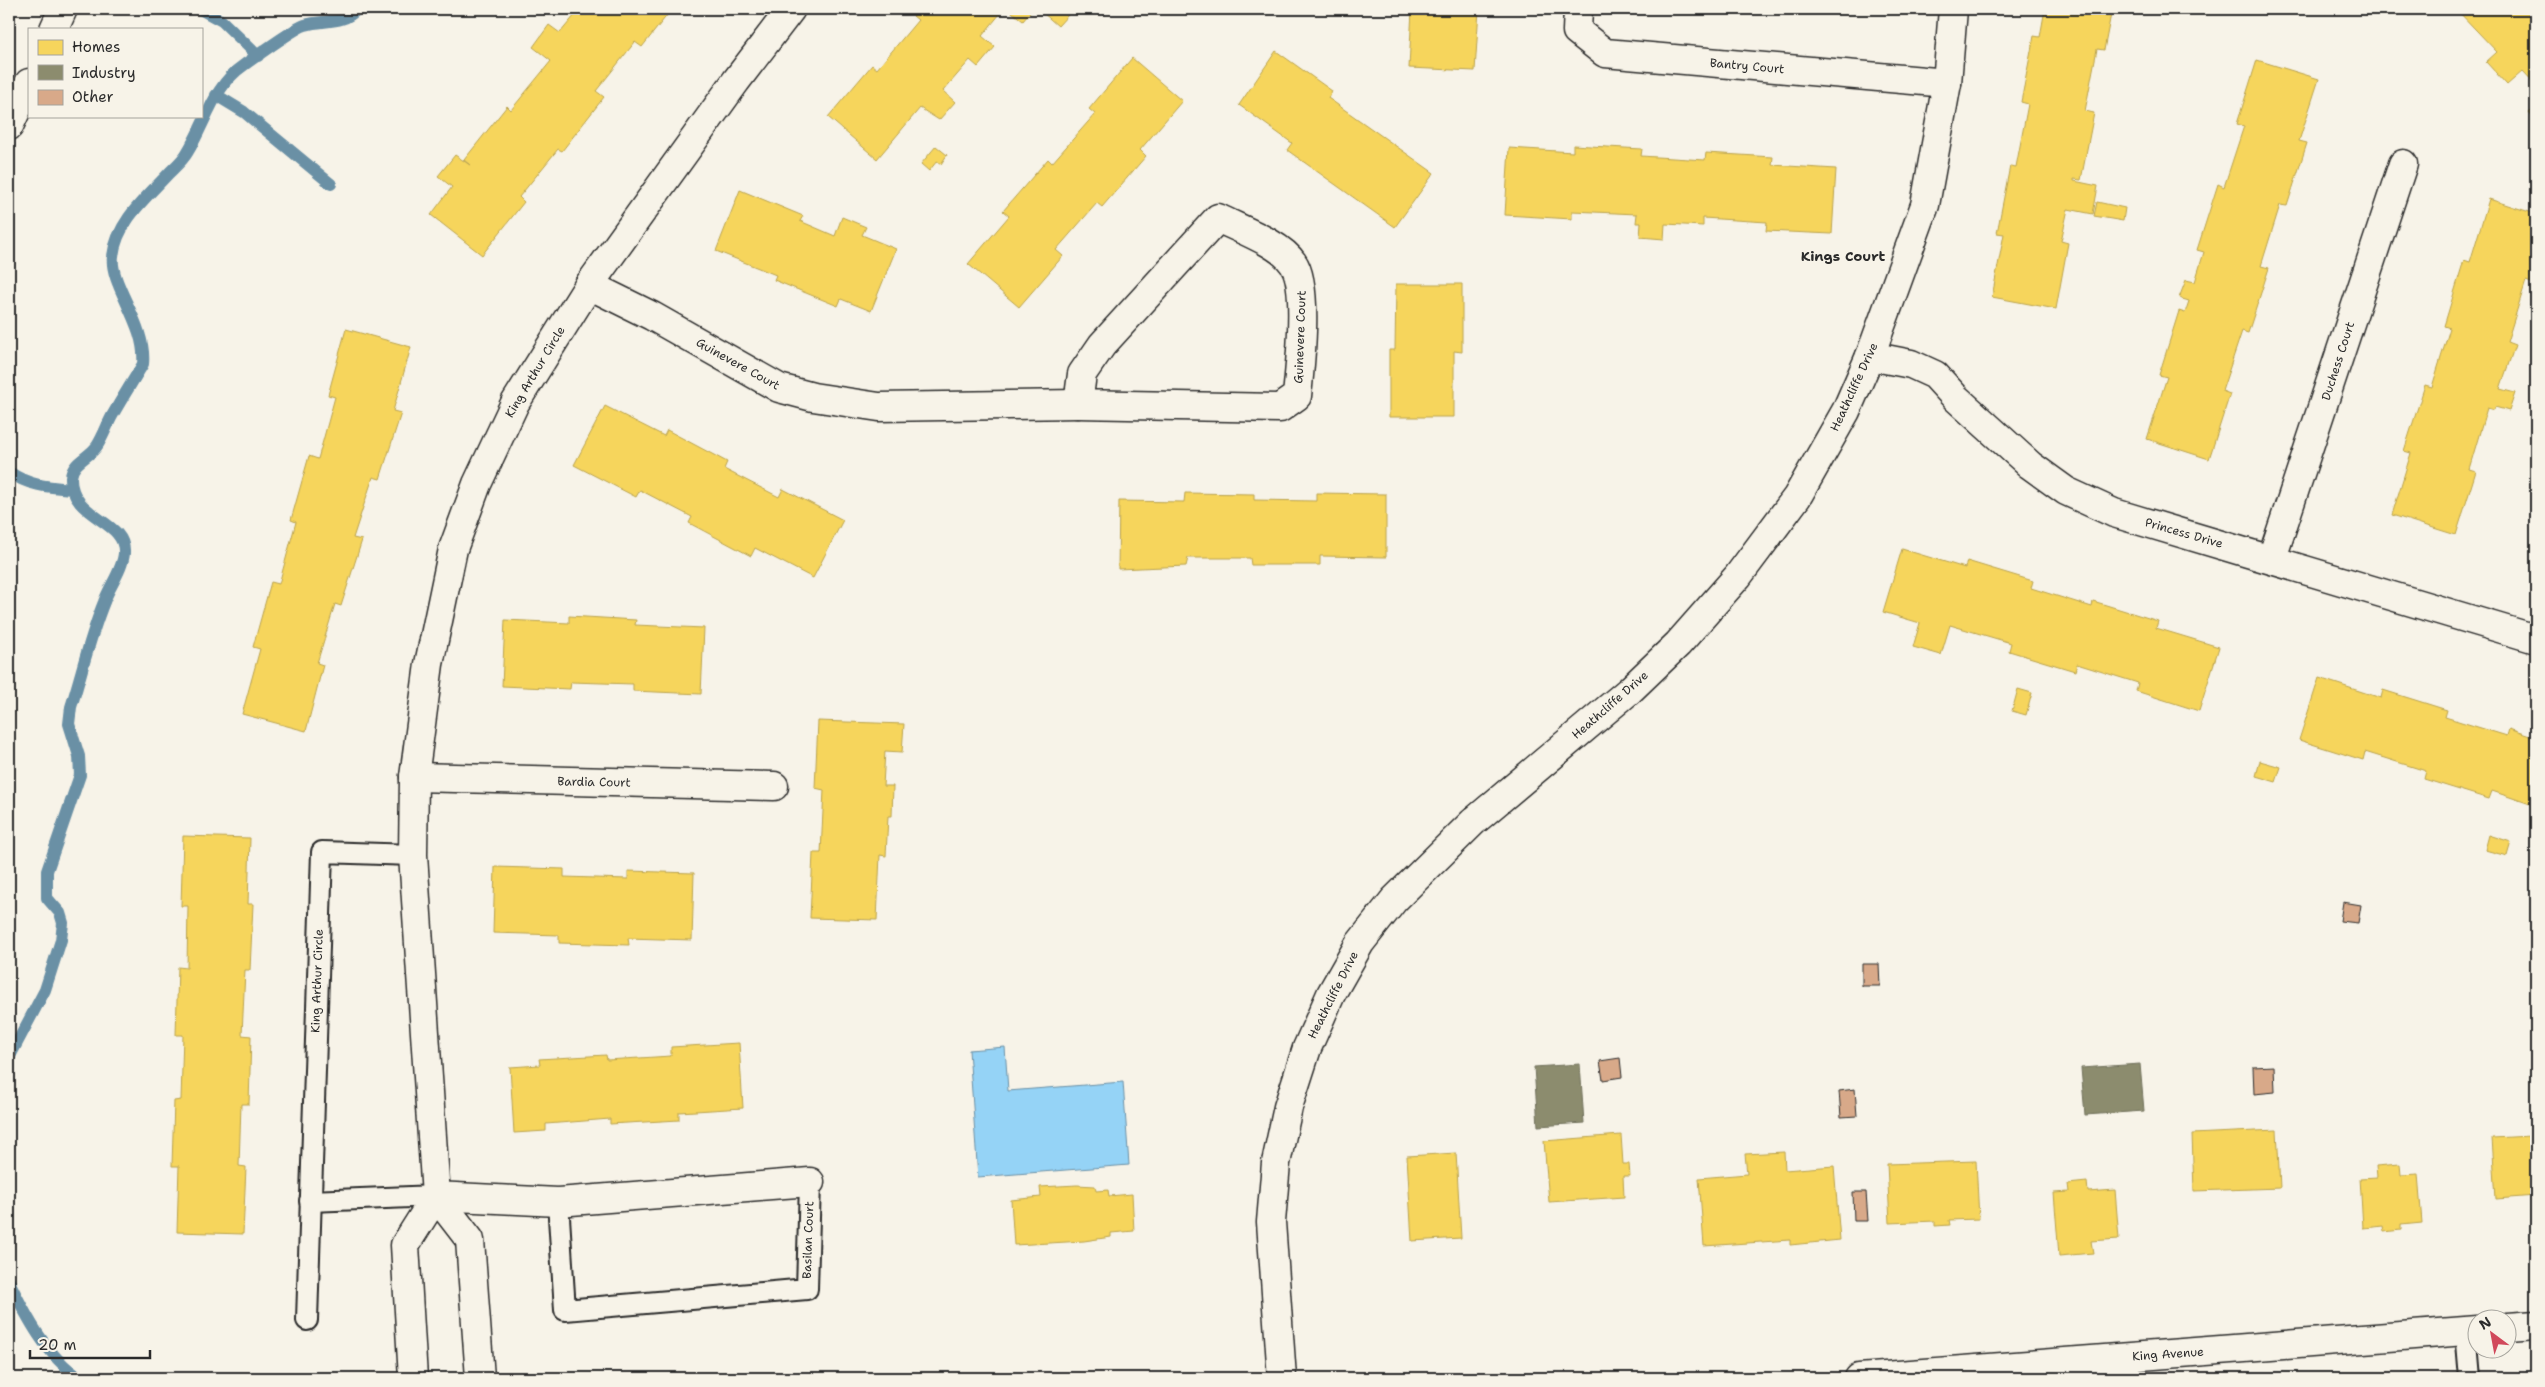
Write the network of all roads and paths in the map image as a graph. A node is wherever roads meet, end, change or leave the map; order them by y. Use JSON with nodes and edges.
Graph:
{"nodes":[{"id":1,"x":63,"y":9,"type":"edge"},
{"id":2,"x":791,"y":9,"type":"edge"},
{"id":3,"x":1578,"y":9,"type":"edge"},
{"id":4,"x":1953,"y":9,"type":"edge"},
{"id":5,"x":54,"y":28,"type":"edge"},
{"id":6,"x":1947,"y":83,"type":"junction"},
{"id":7,"x":28,"y":85,"type":"edge"},
{"id":8,"x":9,"y":126,"type":"edge"},
{"id":9,"x":2403,"y":164,"type":"dead end"},
{"id":10,"x":589,"y":285,"type":"junction"},
{"id":11,"x":1870,"y":356,"type":"junction"},
{"id":12,"x":1078,"y":404,"type":"junction"},
{"id":13,"x":2272,"y":558,"type":"junction"},
{"id":14,"x":2536,"y":639,"type":"edge"},
{"id":15,"x":414,"y":777,"type":"junction"},
{"id":16,"x":774,"y":786,"type":"dead end"},
{"id":17,"x":413,"y":855,"type":"junction"},
{"id":18,"x":810,"y":1182,"type":"joint"},
{"id":19,"x":436,"y":1196,"type":"junction"},
{"id":20,"x":310,"y":1201,"type":"junction"},
{"id":21,"x":558,"y":1202,"type":"junction"},
{"id":22,"x":307,"y":1320,"type":"dead end"},
{"id":23,"x":2536,"y":1325,"type":"edge"},
{"id":24,"x":2518,"y":1326,"type":"edge"},
{"id":25,"x":2468,"y":1330,"type":"edge"},
{"id":26,"x":2471,"y":1360,"type":"edge"},
{"id":27,"x":413,"y":1378,"type":"edge"},
{"id":28,"x":480,"y":1378,"type":"edge"},
{"id":29,"x":1282,"y":1378,"type":"edge"},
{"id":30,"x":1859,"y":1378,"type":"edge"},
{"id":31,"x":2470,"y":1378,"type":"edge"}],
"edges":[{"from":1,"to":5,"type":"street"},
{"from":2,"to":10,"type":"street","name":"King Arthur Circle"},
{"from":3,"to":6,"type":"street","name":"Bantry Court"},
{"from":4,"to":6,"type":"street","name":"Heathcliffe Drive"},
{"from":6,"to":11,"type":"street","name":"Heathcliffe Drive"},
{"from":7,"to":8,"type":"street"},
{"from":9,"to":13,"type":"street","name":"Duchess Court"},
{"from":10,"to":12,"type":"street","name":"Guinevere Court"},
{"from":10,"to":15,"type":"street","name":"King Arthur Circle"},
{"from":11,"to":13,"type":"street","name":"Princess Drive"},
{"from":11,"to":29,"type":"street","name":"Heathcliffe Drive"},
{"from":12,"to":12,"type":"street","name":"Guinevere Court"},
{"from":13,"to":14,"type":"street","name":"Princess Drive"},
{"from":15,"to":16,"type":"street","name":"Bardia Court"},
{"from":15,"to":17,"type":"street","name":"King Arthur Circle"},
{"from":17,"to":19,"type":"street","name":"King Arthur Circle"},
{"from":17,"to":20,"type":"lane","name":"King Arthur Circle"},
{"from":18,"to":21,"type":"street","name":"Basilan Court"},
{"from":18,"to":21,"type":"lane","name":"Basilan Court"},
{"from":19,"to":20,"type":"lane"},
{"from":19,"to":21,"type":"street","name":"Basilan Court"},
{"from":19,"to":27,"type":"street"},
{"from":19,"to":28,"type":"street"},
{"from":20,"to":22,"type":"lane","name":"King Arthur Circle"},
{"from":23,"to":24,"type":"street"},
{"from":25,"to":30,"type":"street","name":"King Avenue"},
{"from":26,"to":31,"type":"lane"}]}
